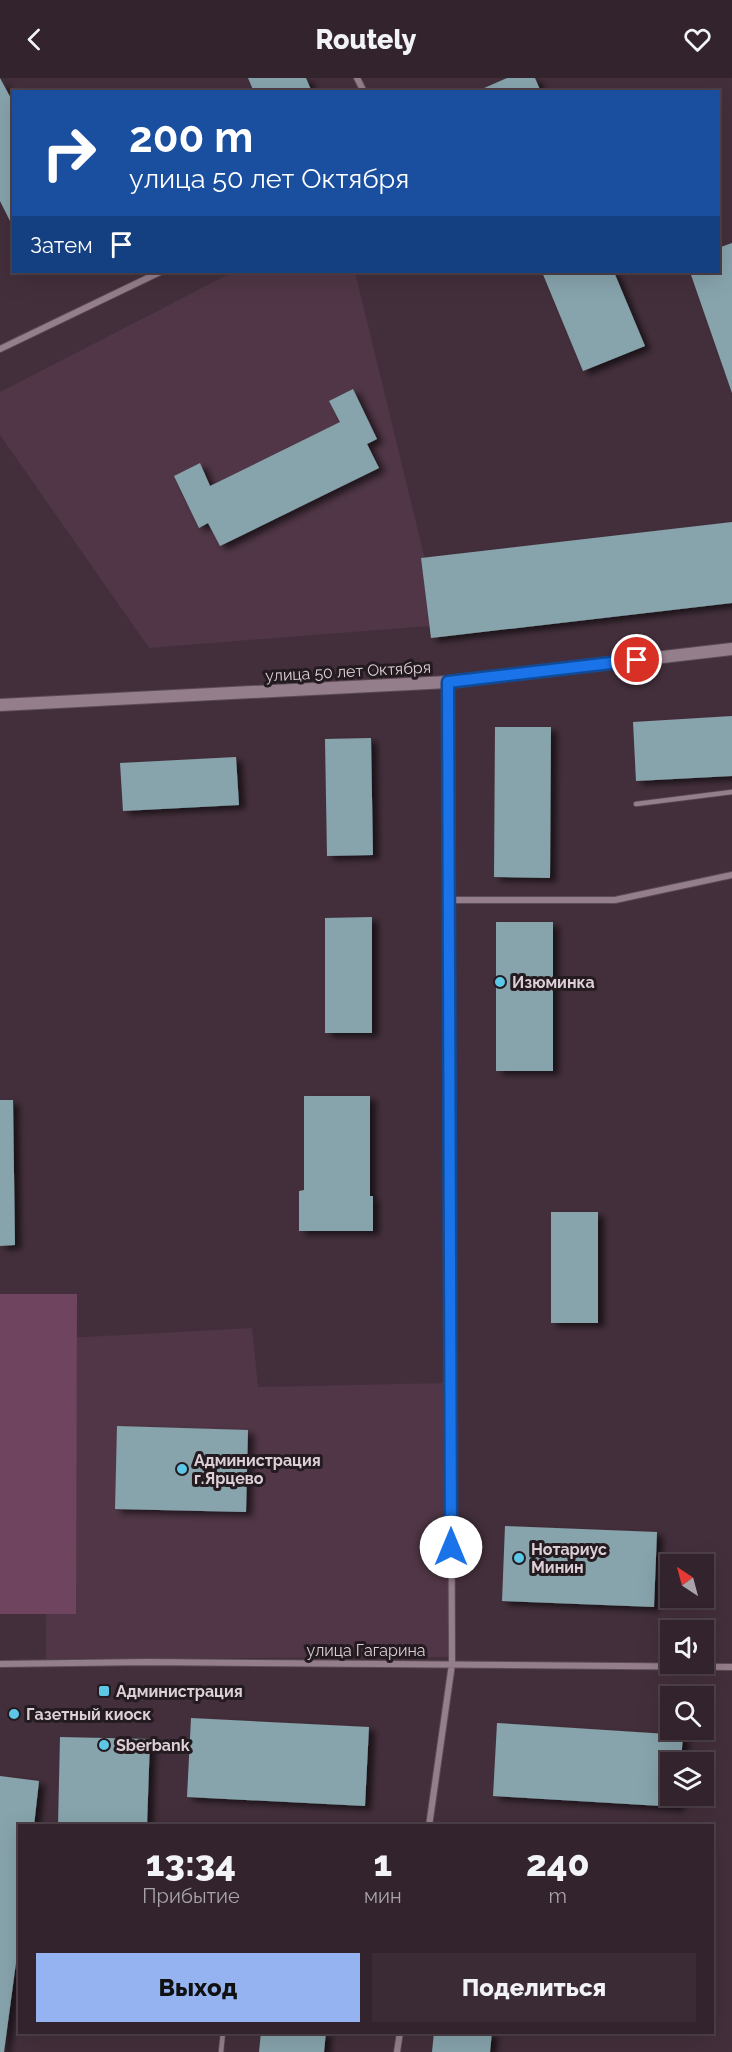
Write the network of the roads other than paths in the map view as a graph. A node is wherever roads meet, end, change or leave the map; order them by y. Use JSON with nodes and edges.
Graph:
{"nodes":[{"id":1,"x":158,"y":273,"type":"edge"},
{"id":2,"x":0,"y":350,"type":"edge"},
{"id":3,"x":732,"y":649,"type":"edge"},
{"id":4,"x":448,"y":682,"type":"junction"},
{"id":5,"x":0,"y":705,"type":"edge"},
{"id":6,"x":732,"y":792,"type":"edge"},
{"id":7,"x":636,"y":804,"type":"dead end"},
{"id":8,"x":732,"y":875,"type":"edge"},
{"id":9,"x":449,"y":900,"type":"junction"},
{"id":10,"x":0,"y":1664,"type":"edge"},
{"id":11,"x":452,"y":1664,"type":"junction"},
{"id":12,"x":732,"y":1667,"type":"edge"},
{"id":13,"x":429,"y":1824,"type":"edge"},
{"id":14,"x":223,"y":2034,"type":"edge"},
{"id":15,"x":400,"y":2034,"type":"edge"},
{"id":16,"x":221,"y":2052,"type":"edge"},
{"id":17,"x":398,"y":2052,"type":"edge"}],
"edges":[{"from":1,"to":2,"type":"street"},
{"from":3,"to":4,"type":"street","name":"улица 50 лет Октября"},
{"from":4,"to":5,"type":"street","name":"улица 50 лет Октября"},
{"from":4,"to":9,"type":"street"},
{"from":6,"to":7,"type":"lane"},
{"from":8,"to":9,"type":"street"},
{"from":9,"to":11,"type":"street"},
{"from":10,"to":11,"type":"street","name":"улица Гагарина"},
{"from":11,"to":12,"type":"street","name":"улица Гагарина"},
{"from":11,"to":13,"type":"street"},
{"from":14,"to":16,"type":"lane"},
{"from":15,"to":17,"type":"street"}]}
